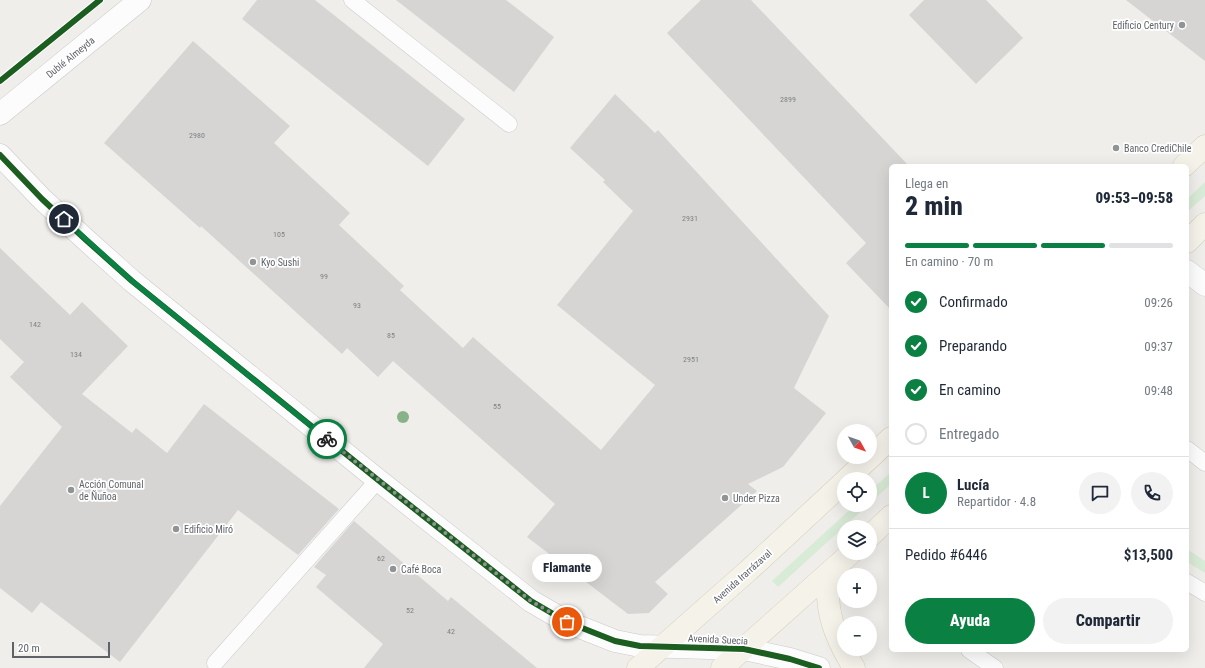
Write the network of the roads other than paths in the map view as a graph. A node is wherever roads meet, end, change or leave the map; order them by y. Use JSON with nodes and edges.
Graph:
{"nodes":[{"id":1,"x":140,"y":0,"type":"edge"},
{"id":2,"x":352,"y":0,"type":"edge"},
{"id":3,"x":0,"y":114,"type":"edge"},
{"id":4,"x":509,"y":124,"type":"dead end"},
{"id":5,"x":1205,"y":146,"type":"edge"},
{"id":6,"x":0,"y":155,"type":"edge"},
{"id":7,"x":1186,"y":164,"type":"edge"},
{"id":8,"x":1205,"y":224,"type":"edge"},
{"id":9,"x":1189,"y":240,"type":"edge"},
{"id":10,"x":1189,"y":273,"type":"edge"},
{"id":11,"x":1205,"y":285,"type":"edge"},
{"id":12,"x":889,"y":440,"type":"edge"},
{"id":13,"x":1189,"y":450,"type":"edge"},
{"id":14,"x":1205,"y":462,"type":"edge"},
{"id":15,"x":855,"y":472,"type":"edge"},
{"id":16,"x":378,"y":480,"type":"junction"},
{"id":17,"x":837,"y":488,"type":"edge"},
{"id":18,"x":889,"y":518,"type":"edge"},
{"id":19,"x":877,"y":529,"type":"edge"},
{"id":20,"x":843,"y":560,"type":"edge"},
{"id":21,"x":829,"y":573,"type":"junction"},
{"id":22,"x":1189,"y":583,"type":"edge"},
{"id":23,"x":1205,"y":593,"type":"edge"},
{"id":24,"x":662,"y":647,"type":"junction"},
{"id":25,"x":744,"y":649,"type":"junction"},
{"id":26,"x":972,"y":652,"type":"edge"},
{"id":27,"x":216,"y":663,"type":"dead end"},
{"id":28,"x":638,"y":668,"type":"edge"},
{"id":29,"x":722,"y":668,"type":"edge"},
{"id":30,"x":819,"y":668,"type":"edge"},
{"id":31,"x":854,"y":668,"type":"edge"},
{"id":32,"x":995,"y":668,"type":"edge"}],
"edges":[{"from":1,"to":3,"type":"street","name":"Dublé Almeyda"},
{"from":2,"to":4,"type":"lane"},
{"from":5,"to":7,"type":"main road"},
{"from":6,"to":16,"type":"street","name":"Avenida Suecia"},
{"from":8,"to":9,"type":"main road"},
{"from":10,"to":11,"type":"street"},
{"from":12,"to":15,"type":"main road"},
{"from":13,"to":14,"type":"lane"},
{"from":16,"to":24,"type":"street","name":"Avenida Suecia"},
{"from":16,"to":27,"type":"lane"},
{"from":17,"to":24,"type":"main road","name":"Avenida Irarrázaval"},
{"from":18,"to":19,"type":"main road"},
{"from":20,"to":21,"type":"main road"},
{"from":21,"to":25,"type":"main road"},
{"from":21,"to":31,"type":"main road"},
{"from":22,"to":23,"type":"lane"},
{"from":24,"to":25,"type":"street","name":"Avenida Suecia"},
{"from":24,"to":28,"type":"main road","name":"Avenida Irarrázaval"},
{"from":25,"to":29,"type":"main road"},
{"from":25,"to":30,"type":"street","name":"Avenida Suecia"},
{"from":26,"to":32,"type":"lane"}]}
